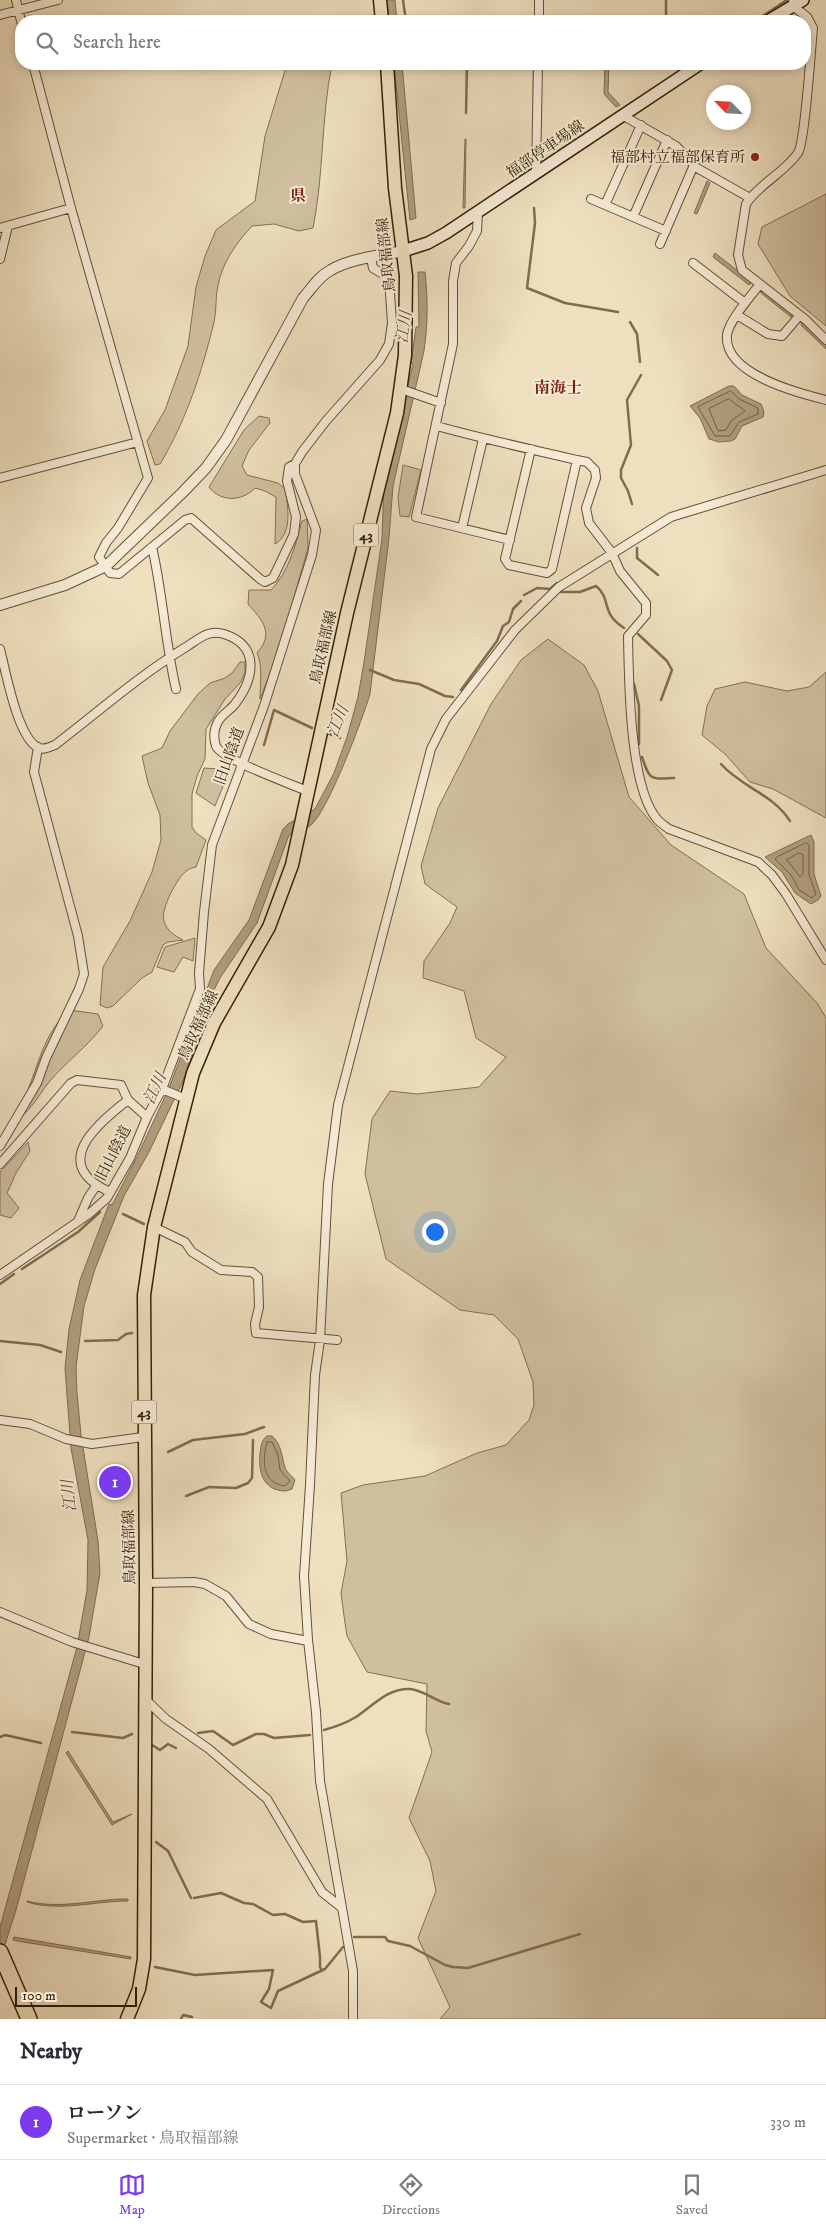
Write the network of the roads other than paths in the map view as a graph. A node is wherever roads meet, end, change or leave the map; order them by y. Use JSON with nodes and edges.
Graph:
{"nodes":[{"id":1,"x":16,"y":0,"type":"edge"},
{"id":2,"x":58,"y":0,"type":"edge"},
{"id":3,"x":380,"y":0,"type":"edge"},
{"id":4,"x":539,"y":0,"type":"edge"},
{"id":5,"x":796,"y":2,"type":"edge"},
{"id":6,"x":18,"y":10,"type":"junction"},
{"id":7,"x":0,"y":15,"type":"edge"},
{"id":8,"x":19,"y":15,"type":"edge"},
{"id":9,"x":381,"y":15,"type":"edge"},
{"id":10,"x":539,"y":15,"type":"edge"},
{"id":11,"x":777,"y":15,"type":"edge"},
{"id":12,"x":806,"y":15,"type":"edge"},
{"id":13,"x":811,"y":24,"type":"edge"},
{"id":14,"x":811,"y":47,"type":"edge"},
{"id":15,"x":35,"y":70,"type":"edge"},
{"id":16,"x":387,"y":70,"type":"edge"},
{"id":17,"x":538,"y":70,"type":"edge"},
{"id":18,"x":691,"y":70,"type":"edge"},
{"id":19,"x":809,"y":70,"type":"edge"},
{"id":20,"x":622,"y":115,"type":"junction"},
{"id":21,"x":641,"y":125,"type":"junction"},
{"id":22,"x":667,"y":140,"type":"junction"},
{"id":23,"x":694,"y":166,"type":"junction"},
{"id":24,"x":536,"y":173,"type":"junction"},
{"id":25,"x":750,"y":198,"type":"junction"},
{"id":26,"x":591,"y":199,"type":"dead end"},
{"id":27,"x":605,"y":205,"type":"junction"},
{"id":28,"x":71,"y":208,"type":"junction"},
{"id":29,"x":478,"y":212,"type":"junction"},
{"id":30,"x":633,"y":217,"type":"junction"},
{"id":31,"x":4,"y":227,"type":"edge"},
{"id":32,"x":666,"y":231,"type":"junction"},
{"id":33,"x":660,"y":244,"type":"dead end"},
{"id":34,"x":403,"y":251,"type":"junction"},
{"id":35,"x":371,"y":258,"type":"junction"},
{"id":36,"x":0,"y":259,"type":"edge"},
{"id":37,"x":693,"y":263,"type":"dead end"},
{"id":38,"x":760,"y":284,"type":"junction"},
{"id":39,"x":746,"y":303,"type":"junction"},
{"id":40,"x":737,"y":315,"type":"junction"},
{"id":41,"x":800,"y":316,"type":"junction"},
{"id":42,"x":826,"y":340,"type":"edge"},
{"id":43,"x":401,"y":389,"type":"junction"},
{"id":44,"x":826,"y":400,"type":"edge"},
{"id":45,"x":441,"y":403,"type":"junction"},
{"id":46,"x":437,"y":426,"type":"junction"},
{"id":47,"x":483,"y":439,"type":"junction"},
{"id":48,"x":138,"y":442,"type":"junction"},
{"id":49,"x":531,"y":449,"type":"junction"},
{"id":50,"x":577,"y":460,"type":"junction"},
{"id":51,"x":295,"y":464,"type":"junction"},
{"id":52,"x":826,"y":470,"type":"edge"},
{"id":53,"x":0,"y":478,"type":"edge"},
{"id":54,"x":462,"y":528,"type":"junction"},
{"id":55,"x":510,"y":540,"type":"junction"},
{"id":56,"x":152,"y":547,"type":"junction"},
{"id":57,"x":612,"y":553,"type":"junction"},
{"id":58,"x":106,"y":566,"type":"junction"},
{"id":59,"x":0,"y":605,"type":"edge"},
{"id":60,"x":0,"y":649,"type":"edge"},
{"id":61,"x":169,"y":658,"type":"junction"},
{"id":62,"x":176,"y":689,"type":"dead end"},
{"id":63,"x":38,"y":747,"type":"junction"},
{"id":64,"x":242,"y":763,"type":"junction"},
{"id":65,"x":307,"y":791,"type":"junction"},
{"id":66,"x":826,"y":960,"type":"edge"},
{"id":67,"x":163,"y":1090,"type":"junction"},
{"id":68,"x":182,"y":1098,"type":"junction"},
{"id":69,"x":128,"y":1100,"type":"junction"},
{"id":70,"x":147,"y":1117,"type":"junction"},
{"id":71,"x":0,"y":1146,"type":"edge"},
{"id":72,"x":0,"y":1164,"type":"edge"},
{"id":73,"x":96,"y":1186,"type":"junction"},
{"id":74,"x":110,"y":1192,"type":"junction"},
{"id":75,"x":77,"y":1222,"type":"junction"},
{"id":76,"x":154,"y":1227,"type":"junction"},
{"id":77,"x":0,"y":1275,"type":"edge"},
{"id":78,"x":320,"y":1340,"type":"junction"},
{"id":79,"x":337,"y":1340,"type":"dead end"},
{"id":80,"x":0,"y":1420,"type":"edge"},
{"id":81,"x":143,"y":1437,"type":"junction"},
{"id":82,"x":146,"y":1583,"type":"junction"},
{"id":83,"x":0,"y":1612,"type":"edge"},
{"id":84,"x":308,"y":1641,"type":"junction"},
{"id":85,"x":144,"y":1664,"type":"junction"},
{"id":86,"x":144,"y":1698,"type":"junction"},
{"id":87,"x":341,"y":1907,"type":"junction"},
{"id":88,"x":0,"y":1952,"type":"edge"},
{"id":89,"x":0,"y":1966,"type":"edge"},
{"id":90,"x":11,"y":1986,"type":"junction"},
{"id":91,"x":22,"y":2019,"type":"edge"},
{"id":92,"x":29,"y":2019,"type":"edge"},
{"id":93,"x":127,"y":2019,"type":"edge"},
{"id":94,"x":353,"y":2019,"type":"edge"}],
"edges":[{"from":1,"to":6,"type":"street"},
{"from":2,"to":6,"type":"street"},
{"from":3,"to":9,"type":"main road"},
{"from":4,"to":10,"type":"street"},
{"from":5,"to":11,"type":"main road"},
{"from":5,"to":12,"type":"street"},
{"from":6,"to":7,"type":"street"},
{"from":6,"to":8,"type":"street"},
{"from":13,"to":14,"type":"street"},
{"from":15,"to":28,"type":"street"},
{"from":16,"to":34,"type":"main road","name":"鳥取福部線","number":"43"},
{"from":17,"to":24,"type":"street"},
{"from":18,"to":20,"type":"main road","name":"福部停車場線"},
{"from":19,"to":25,"type":"street"},
{"from":20,"to":21,"type":"street"},
{"from":20,"to":24,"type":"main road","name":"福部停車場線"},
{"from":21,"to":22,"type":"street"},
{"from":21,"to":27,"type":"street"},
{"from":22,"to":23,"type":"street"},
{"from":22,"to":30,"type":"street"},
{"from":23,"to":25,"type":"street"},
{"from":23,"to":32,"type":"street"},
{"from":24,"to":29,"type":"main road","name":"福部停車場線"},
{"from":25,"to":38,"type":"street"},
{"from":26,"to":27,"type":"street"},
{"from":27,"to":30,"type":"street"},
{"from":28,"to":31,"type":"street"},
{"from":28,"to":48,"type":"street"},
{"from":29,"to":34,"type":"main road","name":"福部停車場線"},
{"from":29,"to":45,"type":"street"},
{"from":30,"to":32,"type":"street"},
{"from":31,"to":36,"type":"street"},
{"from":32,"to":33,"type":"street"},
{"from":34,"to":35,"type":"street"},
{"from":34,"to":43,"type":"main road","name":"鳥取福部線","number":"43"},
{"from":35,"to":51,"type":"street"},
{"from":35,"to":58,"type":"street"},
{"from":37,"to":39,"type":"street"},
{"from":38,"to":39,"type":"street"},
{"from":38,"to":41,"type":"street"},
{"from":39,"to":40,"type":"street"},
{"from":40,"to":41,"type":"street"},
{"from":40,"to":44,"type":"street"},
{"from":41,"to":42,"type":"street"},
{"from":43,"to":45,"type":"street"},
{"from":43,"to":65,"type":"main road","name":"鳥取福部線","number":"43"},
{"from":45,"to":46,"type":"street"},
{"from":46,"to":47,"type":"street"},
{"from":46,"to":54,"type":"street"},
{"from":47,"to":49,"type":"street"},
{"from":47,"to":54,"type":"street"},
{"from":48,"to":53,"type":"street"},
{"from":48,"to":58,"type":"street"},
{"from":49,"to":50,"type":"street"},
{"from":49,"to":55,"type":"street"},
{"from":50,"to":55,"type":"street"},
{"from":50,"to":57,"type":"street"},
{"from":51,"to":56,"type":"street"},
{"from":51,"to":64,"type":"street","name":"旧山陰道"},
{"from":52,"to":57,"type":"street"},
{"from":54,"to":55,"type":"street"},
{"from":56,"to":58,"type":"street"},
{"from":56,"to":61,"type":"street"},
{"from":57,"to":66,"type":"street"},
{"from":57,"to":78,"type":"street"},
{"from":58,"to":59,"type":"street"},
{"from":60,"to":63,"type":"street"},
{"from":61,"to":62,"type":"street"},
{"from":61,"to":63,"type":"street"},
{"from":61,"to":64,"type":"street"},
{"from":63,"to":71,"type":"street"},
{"from":64,"to":65,"type":"street"},
{"from":64,"to":67,"type":"street","name":"旧山陰道"},
{"from":65,"to":68,"type":"main road","name":"鳥取福部線","number":"43"},
{"from":67,"to":68,"type":"street"},
{"from":67,"to":70,"type":"street","name":"旧山陰道"},
{"from":68,"to":76,"type":"main road","name":"鳥取福部線","number":"43"},
{"from":69,"to":70,"type":"street"},
{"from":69,"to":72,"type":"street"},
{"from":69,"to":73,"type":"street"},
{"from":70,"to":74,"type":"street","name":"旧山陰道"},
{"from":73,"to":74,"type":"street"},
{"from":73,"to":75,"type":"street"},
{"from":74,"to":75,"type":"street","name":"旧山陰道"},
{"from":75,"to":77,"type":"street","name":"旧山陰道"},
{"from":76,"to":78,"type":"street"},
{"from":76,"to":81,"type":"main road","name":"鳥取福部線","number":"43"},
{"from":78,"to":79,"type":"street"},
{"from":78,"to":84,"type":"street"},
{"from":80,"to":81,"type":"street"},
{"from":81,"to":82,"type":"main road","name":"鳥取福部線","number":"43"},
{"from":82,"to":84,"type":"street"},
{"from":82,"to":85,"type":"main road","name":"鳥取福部線","number":"43"},
{"from":83,"to":85,"type":"street"},
{"from":84,"to":87,"type":"street"},
{"from":85,"to":86,"type":"main road","name":"鳥取福部線","number":"43"},
{"from":86,"to":87,"type":"street"},
{"from":86,"to":93,"type":"main road","name":"鳥取福部線","number":"43"},
{"from":87,"to":94,"type":"street"},
{"from":88,"to":90,"type":"highway"},
{"from":89,"to":90,"type":"highway"},
{"from":90,"to":91,"type":"highway"},
{"from":90,"to":92,"type":"highway"}]}
